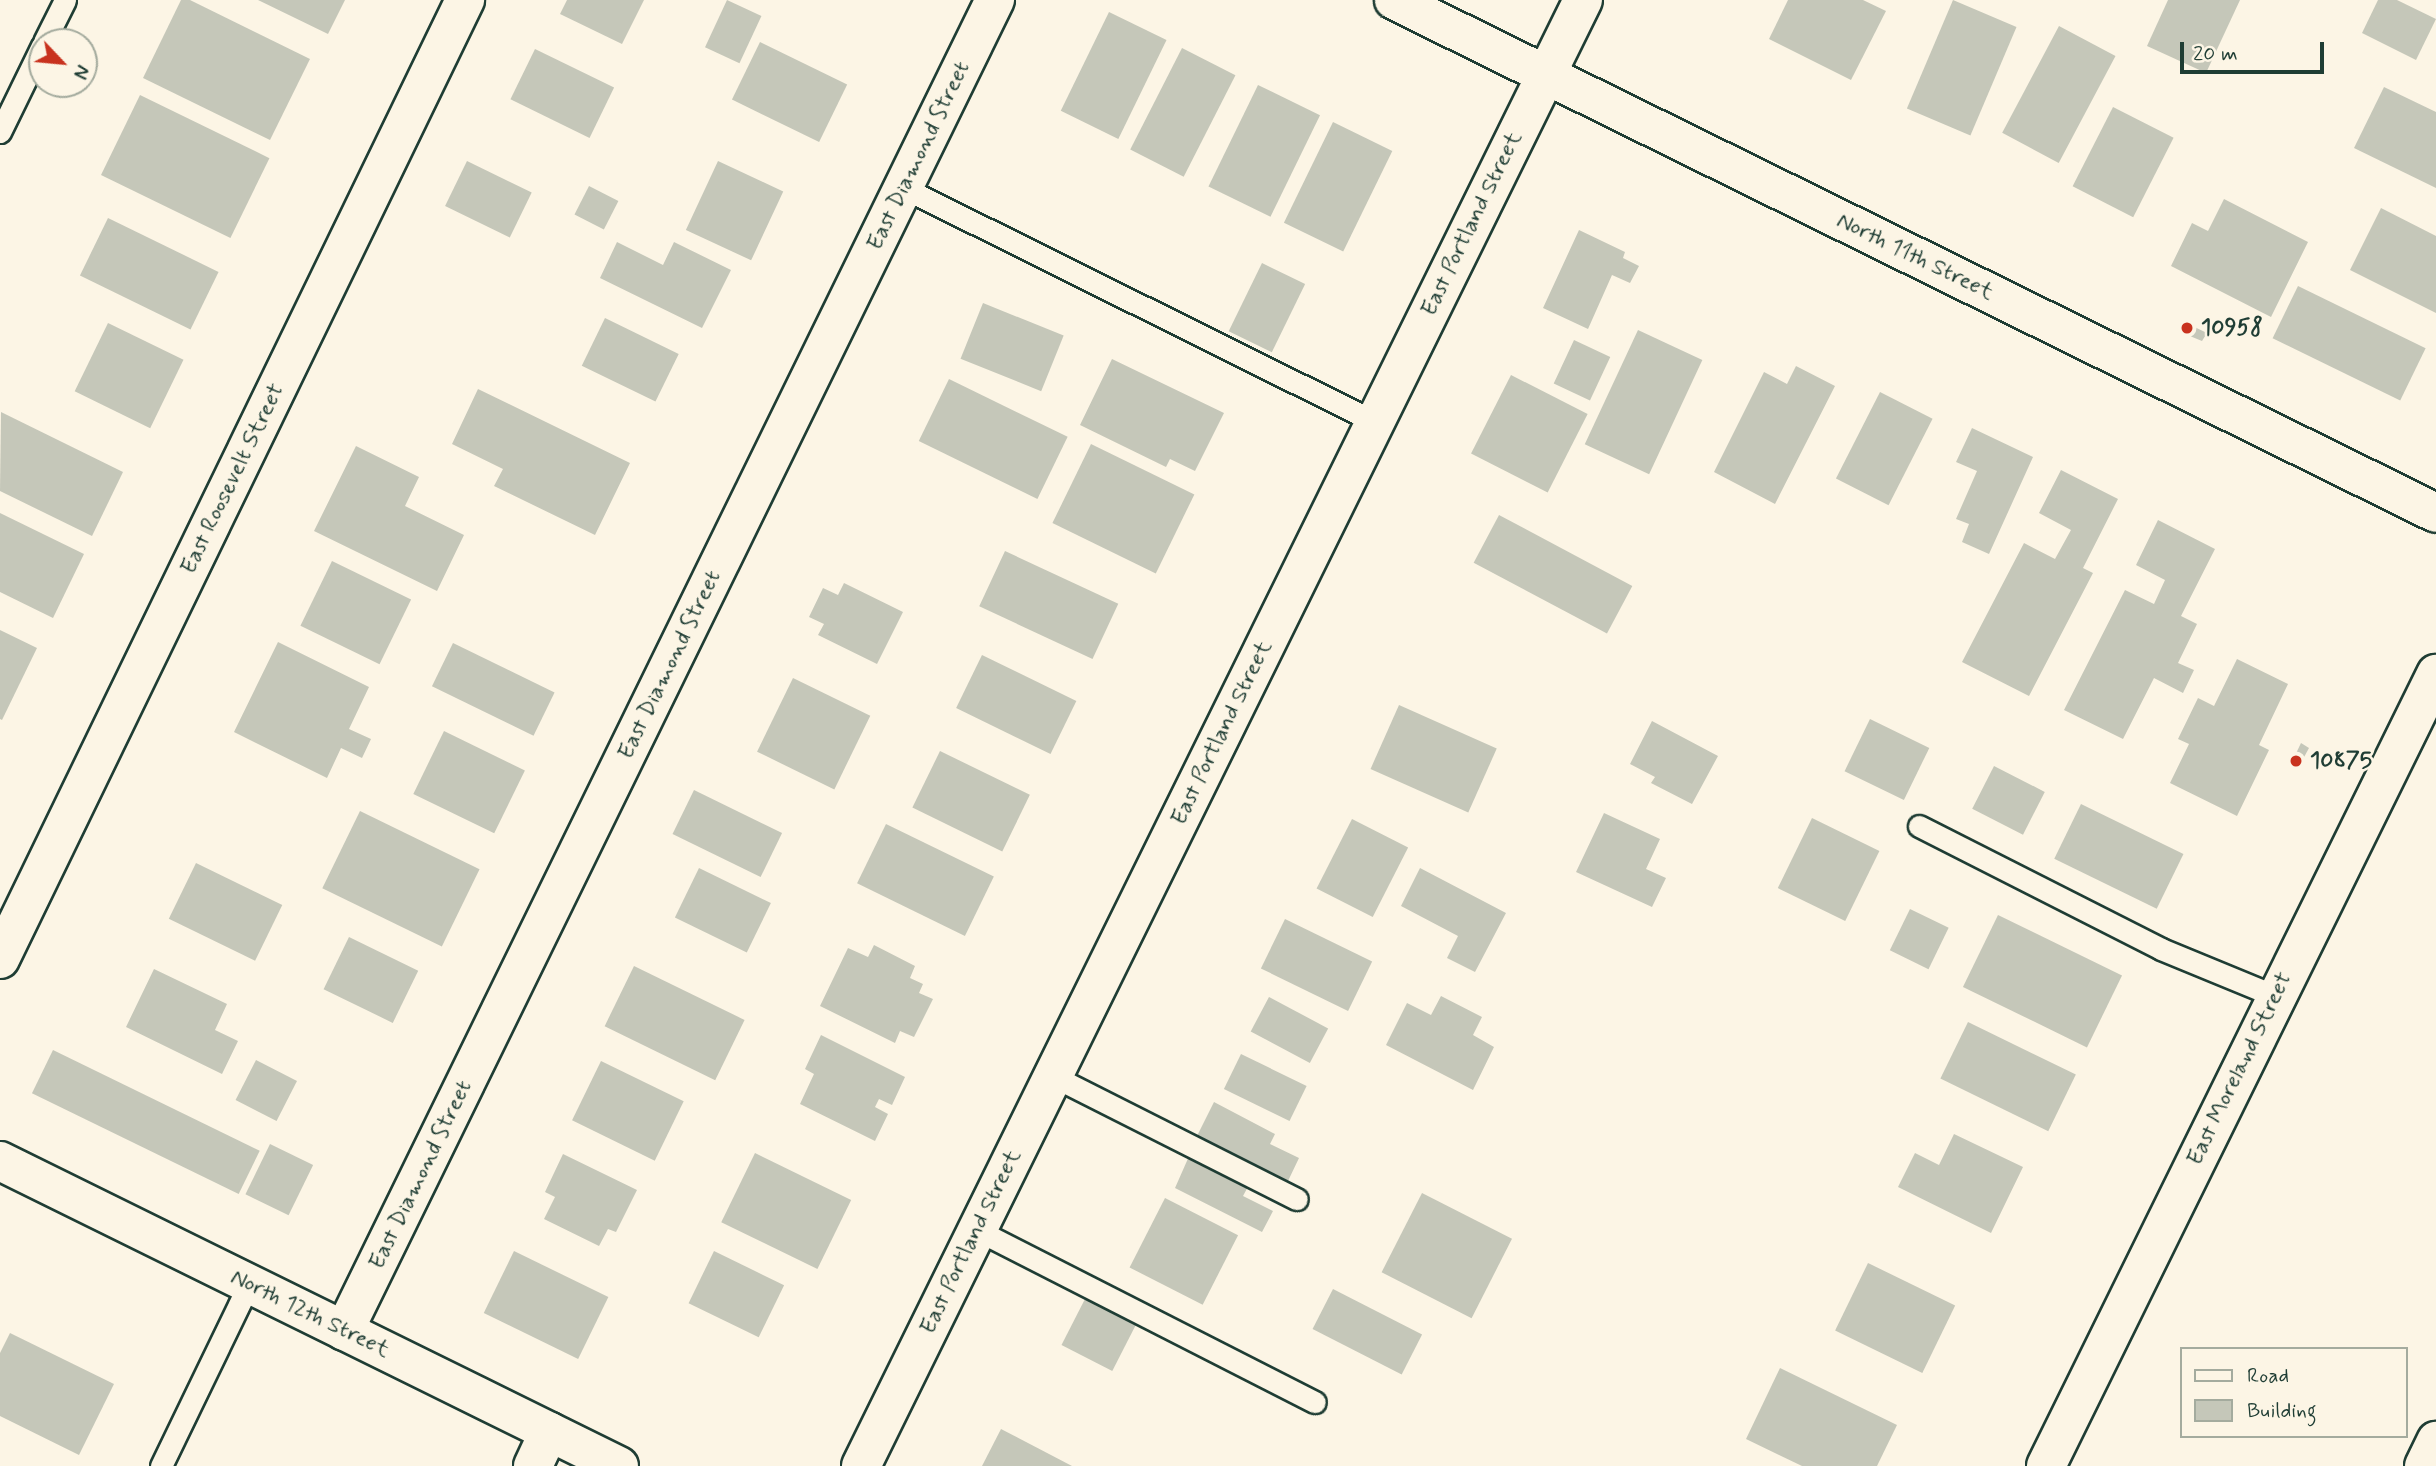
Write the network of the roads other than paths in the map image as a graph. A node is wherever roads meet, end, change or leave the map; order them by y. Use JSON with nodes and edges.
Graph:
{"nodes":[{"id":1,"x":65,"y":0,"type":"edge"},
{"id":2,"x":465,"y":0,"type":"edge"},
{"id":3,"x":995,"y":0,"type":"edge"},
{"id":4,"x":1394,"y":0,"type":"edge"},
{"id":5,"x":1583,"y":0,"type":"edge"},
{"id":6,"x":51,"y":28,"type":"edge"},
{"id":7,"x":28,"y":75,"type":"edge"},
{"id":8,"x":1546,"y":75,"type":"junction"},
{"id":9,"x":0,"y":132,"type":"edge"},
{"id":10,"x":904,"y":188,"type":"junction"},
{"id":11,"x":1375,"y":422,"type":"junction"},
{"id":12,"x":2436,"y":513,"type":"edge"},
{"id":13,"x":2436,"y":674,"type":"edge"},
{"id":14,"x":1919,"y":826,"type":"dead end"},
{"id":15,"x":0,"y":959,"type":"edge"},
{"id":16,"x":2276,"y":996,"type":"junction"},
{"id":17,"x":1053,"y":1076,"type":"junction"},
{"id":18,"x":0,"y":1161,"type":"edge"},
{"id":19,"x":1297,"y":1199,"type":"dead end"},
{"id":20,"x":977,"y":1230,"type":"junction"},
{"id":21,"x":249,"y":1284,"type":"junction"},
{"id":22,"x":345,"y":1331,"type":"junction"},
{"id":23,"x":1315,"y":1402,"type":"dead end"},
{"id":24,"x":549,"y":1431,"type":"junction"},
{"id":25,"x":2436,"y":1441,"type":"edge"},
{"id":26,"x":161,"y":1466,"type":"edge"},
{"id":27,"x":533,"y":1466,"type":"edge"},
{"id":28,"x":619,"y":1466,"type":"edge"},
{"id":29,"x":861,"y":1466,"type":"edge"},
{"id":30,"x":2046,"y":1466,"type":"edge"},
{"id":31,"x":2424,"y":1466,"type":"edge"}],
"edges":[{"from":1,"to":6,"type":"lane"},
{"from":2,"to":15,"type":"main road","name":"East Roosevelt Street"},
{"from":3,"to":10,"type":"main road","name":"East Diamond Street"},
{"from":4,"to":8,"type":"main road","name":"North 11th Street"},
{"from":5,"to":8,"type":"main road","name":"East Portland Street"},
{"from":7,"to":9,"type":"lane"},
{"from":8,"to":11,"type":"main road","name":"East Portland Street"},
{"from":8,"to":12,"type":"main road","name":"North 11th Street"},
{"from":10,"to":11,"type":"lane"},
{"from":10,"to":22,"type":"main road","name":"East Diamond Street"},
{"from":11,"to":17,"type":"main road","name":"East Portland Street"},
{"from":13,"to":16,"type":"main road","name":"East Moreland Street"},
{"from":14,"to":16,"type":"lane"},
{"from":16,"to":30,"type":"main road","name":"East Moreland Street"},
{"from":17,"to":19,"type":"lane"},
{"from":17,"to":20,"type":"main road","name":"East Portland Street"},
{"from":18,"to":21,"type":"main road","name":"North 12th Street"},
{"from":20,"to":23,"type":"lane"},
{"from":20,"to":29,"type":"main road","name":"East Portland Street"},
{"from":21,"to":22,"type":"main road","name":"North 12th Street"},
{"from":21,"to":26,"type":"lane"},
{"from":22,"to":24,"type":"main road","name":"North 12th Street"},
{"from":24,"to":27,"type":"main road"},
{"from":24,"to":28,"type":"main road","name":"North 12th Street"},
{"from":25,"to":31,"type":"main road"}]}
